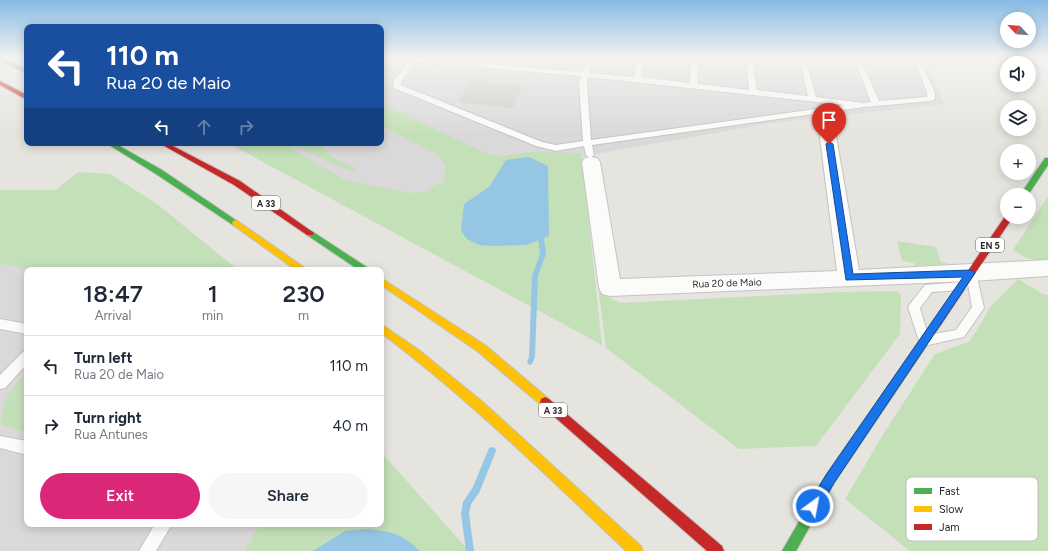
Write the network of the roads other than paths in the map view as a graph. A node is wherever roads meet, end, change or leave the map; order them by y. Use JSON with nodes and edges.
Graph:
{"nodes":[{"id":1,"x":1,"y":84,"type":"edge"},
{"id":2,"x":397,"y":84,"type":"edge"},
{"id":3,"x":583,"y":84,"type":"edge"},
{"id":4,"x":682,"y":84,"type":"edge"},
{"id":5,"x":752,"y":84,"type":"edge"},
{"id":6,"x":809,"y":84,"type":"edge"},
{"id":7,"x":867,"y":84,"type":"edge"},
{"id":8,"x":927,"y":84,"type":"edge"},
{"id":9,"x":694,"y":85,"type":"joint"},
{"id":10,"x":753,"y":92,"type":"junction"},
{"id":11,"x":24,"y":96,"type":"edge"},
{"id":12,"x":813,"y":99,"type":"junction"},
{"id":13,"x":876,"y":104,"type":"junction"},
{"id":14,"x":864,"y":105,"type":"junction"},
{"id":15,"x":827,"y":130,"type":"dead end"},
{"id":16,"x":114,"y":146,"type":"edge"},
{"id":17,"x":168,"y":146,"type":"edge"},
{"id":18,"x":590,"y":153,"type":"junction"},
{"id":19,"x":1048,"y":160,"type":"edge"},
{"id":20,"x":1029,"y":188,"type":"edge"},
{"id":21,"x":1004,"y":224,"type":"edge"},
{"id":22,"x":298,"y":267,"type":"edge"},
{"id":23,"x":361,"y":267,"type":"edge"},
{"id":24,"x":1048,"y":268,"type":"edge"},
{"id":25,"x":849,"y":278,"type":"junction"},
{"id":26,"x":966,"y":279,"type":"junction"},
{"id":27,"x":384,"y":283,"type":"edge"},
{"id":28,"x":0,"y":324,"type":"edge"},
{"id":29,"x":24,"y":328,"type":"edge"},
{"id":30,"x":384,"y":330,"type":"edge"},
{"id":31,"x":924,"y":341,"type":"junction"},
{"id":32,"x":24,"y":359,"type":"edge"},
{"id":33,"x":0,"y":384,"type":"edge"},
{"id":34,"x":0,"y":442,"type":"edge"},
{"id":35,"x":24,"y":447,"type":"edge"},
{"id":36,"x":162,"y":527,"type":"edge"},
{"id":37,"x":147,"y":551,"type":"edge"},
{"id":38,"x":636,"y":551,"type":"edge"},
{"id":39,"x":717,"y":551,"type":"edge"},
{"id":40,"x":789,"y":551,"type":"edge"}],
"edges":[{"from":1,"to":11,"type":"main road"},
{"from":2,"to":18,"type":"lane"},
{"from":3,"to":18,"type":"lane"},
{"from":4,"to":9,"type":"lane"},
{"from":5,"to":10,"type":"lane"},
{"from":6,"to":12,"type":"lane"},
{"from":7,"to":13,"type":"lane"},
{"from":8,"to":13,"type":"lane"},
{"from":9,"to":10,"type":"lane"},
{"from":10,"to":12,"type":"lane"},
{"from":12,"to":14,"type":"lane"},
{"from":13,"to":14,"type":"lane"},
{"from":14,"to":18,"type":"lane"},
{"from":15,"to":25,"type":"street"},
{"from":16,"to":22,"type":"main road"},
{"from":17,"to":23,"type":"main road","number":"A 33"},
{"from":18,"to":25,"type":"street","name":"Rua 20 de Maio"},
{"from":19,"to":20,"type":"main road"},
{"from":21,"to":26,"type":"main road","number":"EN 5"},
{"from":24,"to":26,"type":"street","name":"Rua 20 de Maio"},
{"from":25,"to":26,"type":"street","name":"Rua 20 de Maio"},
{"from":26,"to":31,"type":"main road"},
{"from":26,"to":31,"type":"lane"},
{"from":26,"to":31,"type":"lane"},
{"from":27,"to":39,"type":"main road","number":"A 33"},
{"from":28,"to":29,"type":"lane"},
{"from":30,"to":38,"type":"main road"},
{"from":31,"to":40,"type":"main road"},
{"from":32,"to":33,"type":"lane"},
{"from":34,"to":35,"type":"lane"},
{"from":36,"to":37,"type":"lane"}]}
